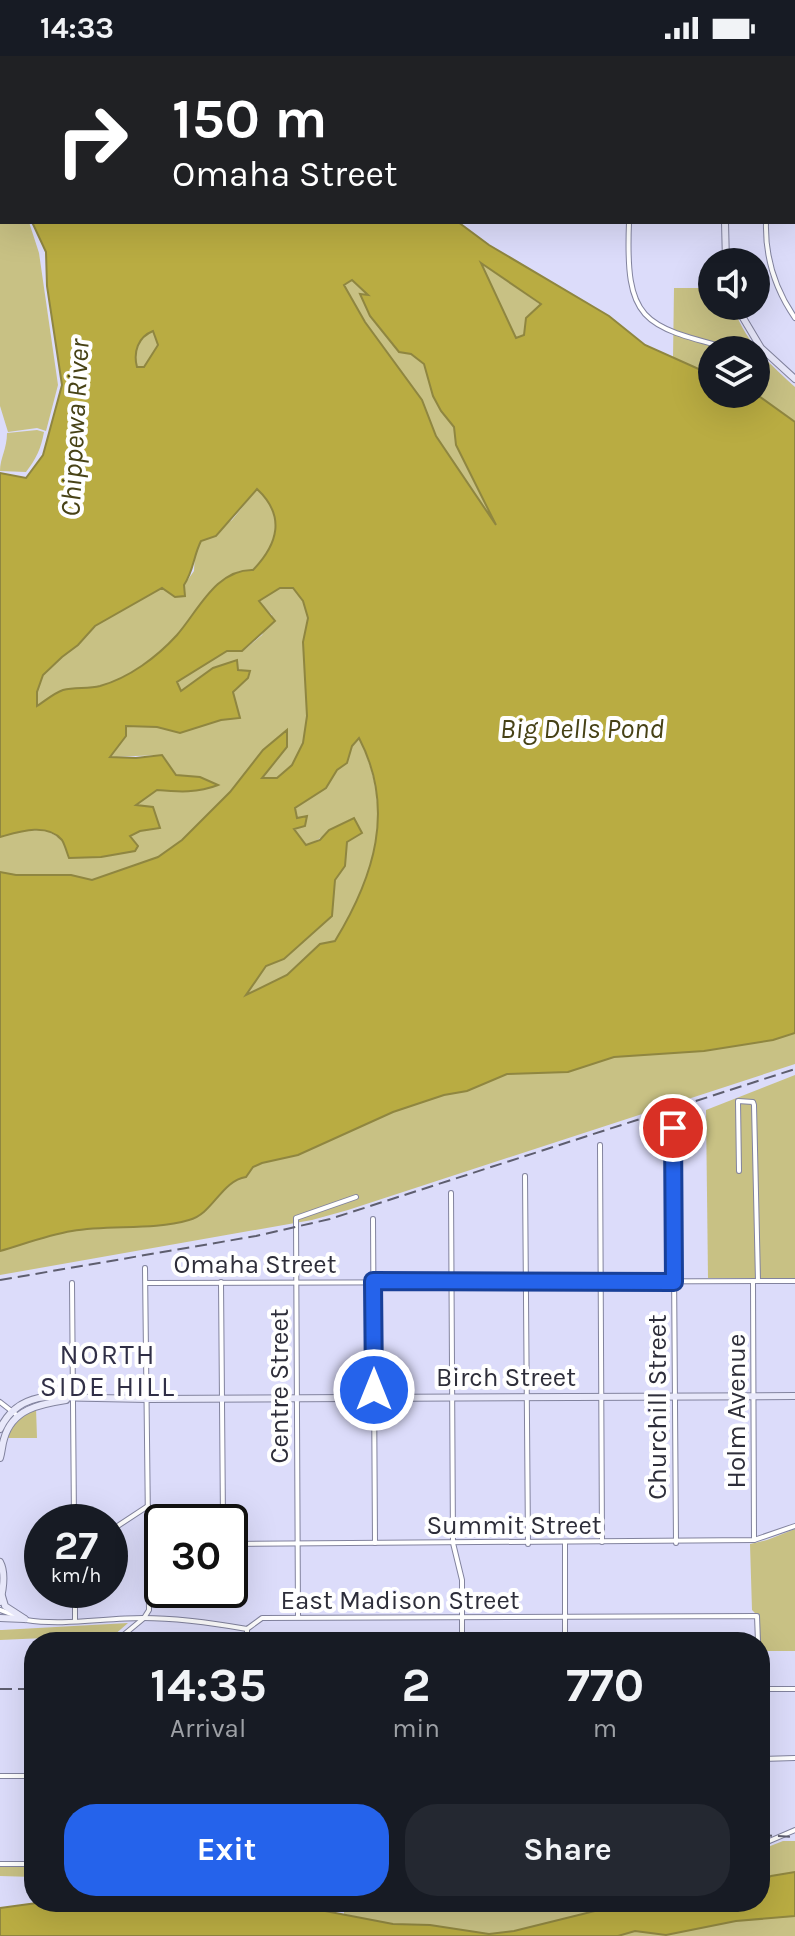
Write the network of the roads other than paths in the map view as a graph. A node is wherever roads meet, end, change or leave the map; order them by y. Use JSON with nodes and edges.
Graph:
{"nodes":[{"id":1,"x":629,"y":224,"type":"edge"},
{"id":2,"x":725,"y":224,"type":"edge"},
{"id":3,"x":766,"y":224,"type":"edge"},
{"id":4,"x":726,"y":248,"type":"edge"},
{"id":5,"x":795,"y":318,"type":"edge"},
{"id":6,"x":698,"y":340,"type":"edge"},
{"id":7,"x":770,"y":358,"type":"edge"},
{"id":8,"x":795,"y":379,"type":"edge"},
{"id":9,"x":673,"y":1128,"type":"dead end"},
{"id":10,"x":600,"y":1145,"type":"dead end"},
{"id":11,"x":739,"y":1171,"type":"dead end"},
{"id":12,"x":525,"y":1176,"type":"dead end"},
{"id":13,"x":451,"y":1193,"type":"dead end"},
{"id":14,"x":356,"y":1197,"type":"dead end"},
{"id":15,"x":373,"y":1219,"type":"dead end"},
{"id":16,"x":145,"y":1268,"type":"dead end"},
{"id":17,"x":373,"y":1281,"type":"junction"},
{"id":18,"x":600,"y":1281,"type":"junction"},
{"id":19,"x":755,"y":1281,"type":"junction"},
{"id":20,"x":795,"y":1281,"type":"edge"},
{"id":21,"x":221,"y":1282,"type":"junction"},
{"id":22,"x":297,"y":1282,"type":"junction"},
{"id":23,"x":451,"y":1282,"type":"junction"},
{"id":24,"x":526,"y":1282,"type":"junction"},
{"id":25,"x":674,"y":1282,"type":"junction"},
{"id":26,"x":72,"y":1283,"type":"dead end"},
{"id":27,"x":147,"y":1283,"type":"junction"},
{"id":28,"x":374,"y":1396,"type":"junction"},
{"id":29,"x":753,"y":1396,"type":"junction"},
{"id":30,"x":795,"y":1396,"type":"edge"},
{"id":31,"x":297,"y":1397,"type":"junction"},
{"id":32,"x":527,"y":1397,"type":"junction"},
{"id":33,"x":601,"y":1397,"type":"junction"},
{"id":34,"x":674,"y":1397,"type":"junction"},
{"id":35,"x":222,"y":1398,"type":"junction"},
{"id":36,"x":453,"y":1398,"type":"junction"},
{"id":37,"x":73,"y":1399,"type":"junction"},
{"id":38,"x":148,"y":1399,"type":"junction"},
{"id":39,"x":0,"y":1402,"type":"edge"},
{"id":40,"x":15,"y":1413,"type":"junction"},
{"id":41,"x":0,"y":1429,"type":"edge"},
{"id":42,"x":0,"y":1458,"type":"edge"},
{"id":43,"x":74,"y":1504,"type":"edge"},
{"id":44,"x":149,"y":1504,"type":"edge"},
{"id":45,"x":223,"y":1504,"type":"edge"},
{"id":46,"x":795,"y":1526,"type":"edge"},
{"id":47,"x":754,"y":1540,"type":"junction"},
{"id":48,"x":602,"y":1542,"type":"junction"},
{"id":49,"x":297,"y":1543,"type":"junction"},
{"id":50,"x":375,"y":1543,"type":"junction"},
{"id":51,"x":453,"y":1543,"type":"junction"},
{"id":52,"x":565,"y":1543,"type":"junction"},
{"id":53,"x":676,"y":1543,"type":"junction"},
{"id":54,"x":248,"y":1544,"type":"edge"},
{"id":55,"x":528,"y":1544,"type":"junction"},
{"id":56,"x":0,"y":1562,"type":"edge"},
{"id":57,"x":1,"y":1583,"type":"edge"},
{"id":58,"x":2,"y":1593,"type":"edge"},
{"id":59,"x":0,"y":1602,"type":"edge"},
{"id":60,"x":75,"y":1608,"type":"edge"},
{"id":61,"x":149,"y":1608,"type":"edge"},
{"id":62,"x":0,"y":1610,"type":"edge"},
{"id":63,"x":298,"y":1617,"type":"junction"},
{"id":64,"x":565,"y":1617,"type":"junction"},
{"id":65,"x":0,"y":1618,"type":"edge"},
{"id":66,"x":144,"y":1618,"type":"junction"},
{"id":67,"x":462,"y":1618,"type":"junction"},
{"id":68,"x":25,"y":1619,"type":"junction"},
{"id":69,"x":75,"y":1621,"type":"junction"},
{"id":70,"x":247,"y":1629,"type":"joint"},
{"id":71,"x":127,"y":1632,"type":"edge"},
{"id":72,"x":462,"y":1632,"type":"edge"},
{"id":73,"x":565,"y":1632,"type":"edge"},
{"id":74,"x":758,"y":1632,"type":"edge"},
{"id":75,"x":770,"y":1689,"type":"edge"},
{"id":76,"x":795,"y":1689,"type":"edge"},
{"id":77,"x":795,"y":1758,"type":"edge"},
{"id":78,"x":770,"y":1759,"type":"edge"},
{"id":79,"x":0,"y":1776,"type":"edge"},
{"id":80,"x":24,"y":1776,"type":"edge"},
{"id":81,"x":795,"y":1830,"type":"edge"},
{"id":82,"x":770,"y":1841,"type":"edge"},
{"id":83,"x":0,"y":1864,"type":"edge"},
{"id":84,"x":24,"y":1864,"type":"edge"}],
"edges":[{"from":1,"to":6,"type":"street"},
{"from":2,"to":4,"type":"main road"},
{"from":3,"to":5,"type":"street"},
{"from":7,"to":8,"type":"main road"},
{"from":9,"to":25,"type":"street","name":"Churchill Street"},
{"from":10,"to":18,"type":"street"},
{"from":11,"to":19,"type":"street","name":"Holm Avenue"},
{"from":12,"to":24,"type":"street"},
{"from":13,"to":23,"type":"street"},
{"from":14,"to":22,"type":"street","name":"Centre Street"},
{"from":15,"to":17,"type":"street"},
{"from":16,"to":27,"type":"street"},
{"from":17,"to":22,"type":"street","name":"Omaha Street"},
{"from":17,"to":23,"type":"street","name":"Omaha Street"},
{"from":17,"to":28,"type":"street"},
{"from":18,"to":24,"type":"street","name":"Omaha Street"},
{"from":18,"to":25,"type":"street","name":"Omaha Street"},
{"from":18,"to":33,"type":"street"},
{"from":19,"to":20,"type":"street","name":"Omaha Street"},
{"from":19,"to":25,"type":"street","name":"Omaha Street"},
{"from":19,"to":29,"type":"street","name":"Holm Avenue"},
{"from":21,"to":22,"type":"street","name":"Omaha Street"},
{"from":21,"to":27,"type":"street","name":"Omaha Street"},
{"from":21,"to":35,"type":"street"},
{"from":22,"to":31,"type":"street","name":"Centre Street"},
{"from":23,"to":24,"type":"street","name":"Omaha Street"},
{"from":23,"to":36,"type":"street"},
{"from":24,"to":32,"type":"street"},
{"from":25,"to":34,"type":"street","name":"Churchill Street"},
{"from":26,"to":37,"type":"street"},
{"from":27,"to":38,"type":"street"},
{"from":28,"to":31,"type":"main road","name":"Birch Street"},
{"from":28,"to":36,"type":"main road","name":"Birch Street"},
{"from":28,"to":50,"type":"street"},
{"from":29,"to":30,"type":"main road","name":"Birch Street"},
{"from":29,"to":34,"type":"main road","name":"Birch Street"},
{"from":29,"to":47,"type":"street","name":"Holm Avenue"},
{"from":31,"to":35,"type":"main road","name":"Birch Street"},
{"from":31,"to":49,"type":"street","name":"Centre Street"},
{"from":32,"to":33,"type":"main road","name":"Birch Street"},
{"from":32,"to":36,"type":"main road","name":"Birch Street"},
{"from":32,"to":55,"type":"street"},
{"from":33,"to":34,"type":"main road","name":"Birch Street"},
{"from":33,"to":48,"type":"street"},
{"from":34,"to":53,"type":"street","name":"Churchill Street"},
{"from":35,"to":38,"type":"main road","name":"Birch Street"},
{"from":35,"to":45,"type":"street"},
{"from":36,"to":51,"type":"street"},
{"from":37,"to":38,"type":"main road","name":"Birch Street"},
{"from":37,"to":40,"type":"main road","name":"Birch Street"},
{"from":37,"to":43,"type":"street"},
{"from":38,"to":44,"type":"street"},
{"from":39,"to":40,"type":"street"},
{"from":40,"to":41,"type":"main road"},
{"from":40,"to":42,"type":"main road"},
{"from":46,"to":47,"type":"street","name":"Summit Street"},
{"from":47,"to":53,"type":"street","name":"Summit Street"},
{"from":48,"to":52,"type":"street","name":"Summit Street"},
{"from":48,"to":53,"type":"street","name":"Summit Street"},
{"from":49,"to":50,"type":"street","name":"Summit Street"},
{"from":49,"to":54,"type":"street","name":"Summit Street"},
{"from":49,"to":63,"type":"street","name":"Centre Street"},
{"from":50,"to":51,"type":"street","name":"Summit Street"},
{"from":51,"to":55,"type":"street","name":"Summit Street"},
{"from":51,"to":67,"type":"street"},
{"from":52,"to":55,"type":"street","name":"Summit Street"},
{"from":52,"to":64,"type":"street"},
{"from":56,"to":57,"type":"main road"},
{"from":57,"to":58,"type":"main road"},
{"from":58,"to":59,"type":"main road"},
{"from":58,"to":68,"type":"main road"},
{"from":60,"to":69,"type":"street"},
{"from":61,"to":66,"type":"street"},
{"from":62,"to":68,"type":"street","name":"East Madison Street"},
{"from":63,"to":67,"type":"street","name":"East Madison Street"},
{"from":63,"to":70,"type":"street","name":"East Madison Street"},
{"from":64,"to":67,"type":"street","name":"East Madison Street"},
{"from":64,"to":73,"type":"street"},
{"from":64,"to":74,"type":"street","name":"East Madison Street"},
{"from":65,"to":68,"type":"main road"},
{"from":66,"to":69,"type":"street","name":"East Madison Street"},
{"from":66,"to":70,"type":"street","name":"East Madison Street"},
{"from":66,"to":71,"type":"street"},
{"from":67,"to":72,"type":"street"},
{"from":68,"to":69,"type":"street","name":"East Madison Street"},
{"from":75,"to":76,"type":"street"},
{"from":77,"to":78,"type":"street"},
{"from":79,"to":80,"type":"street"},
{"from":81,"to":82,"type":"street"},
{"from":83,"to":84,"type":"street"}]}
